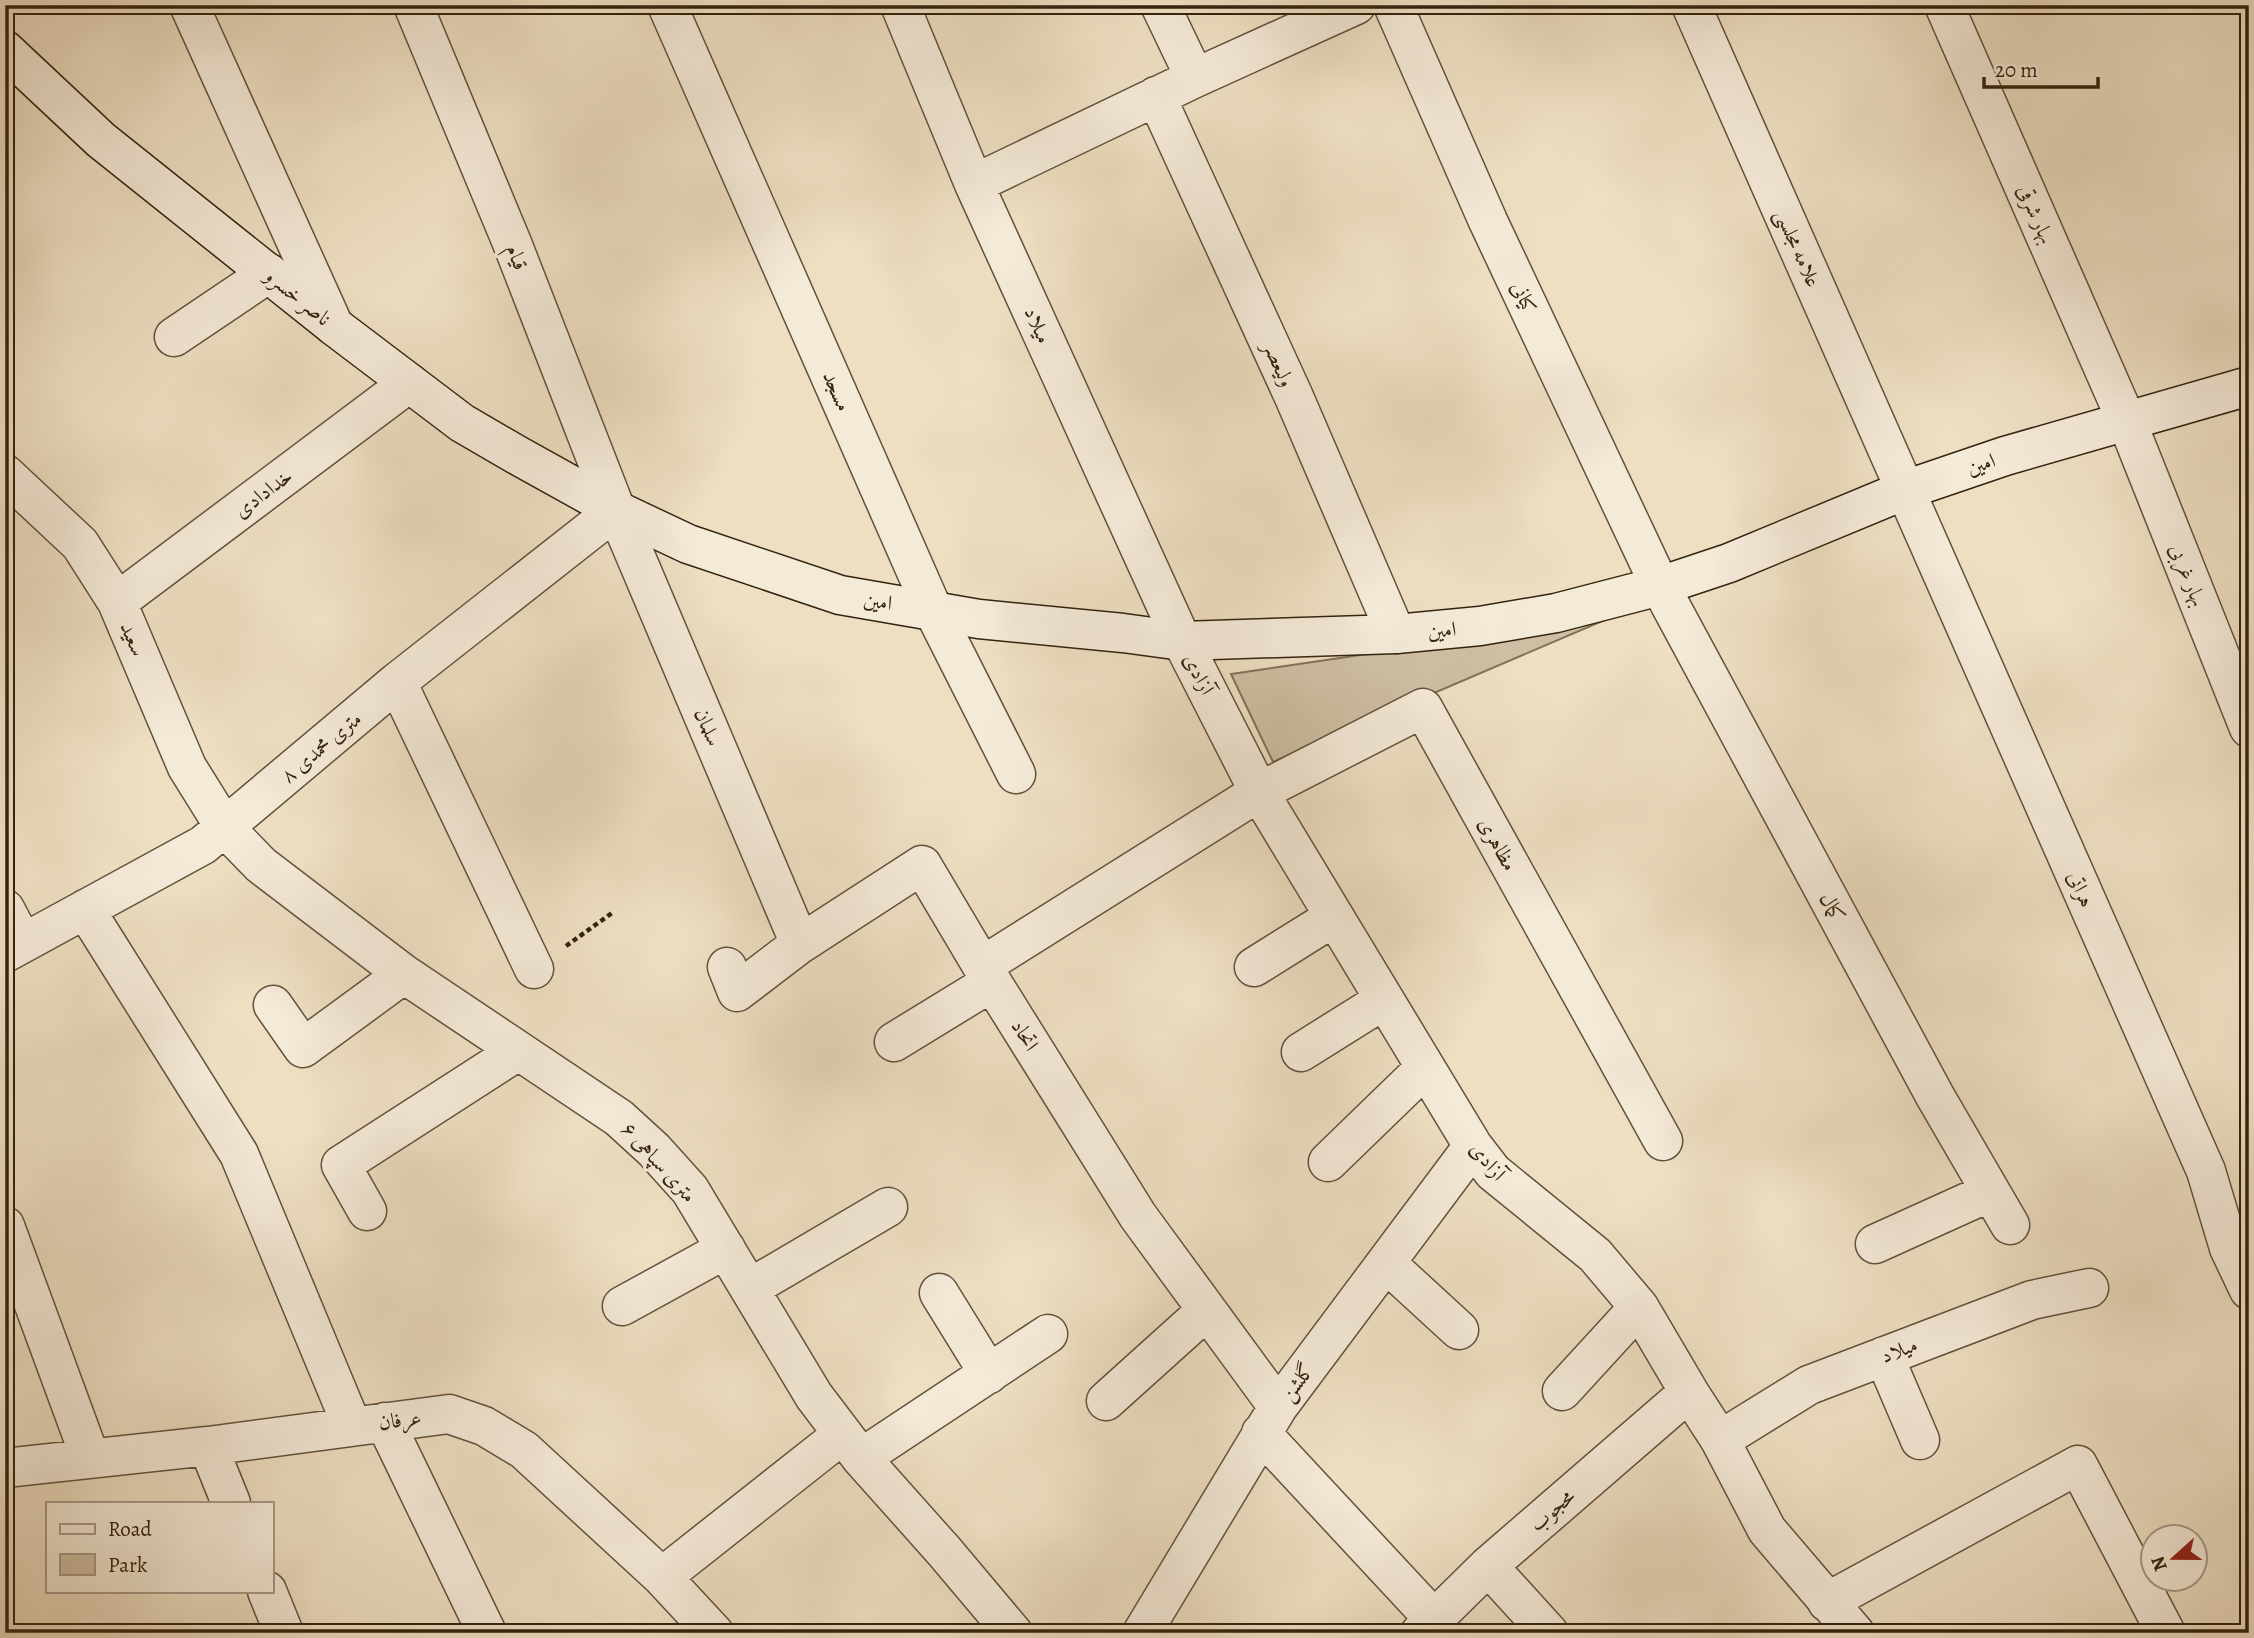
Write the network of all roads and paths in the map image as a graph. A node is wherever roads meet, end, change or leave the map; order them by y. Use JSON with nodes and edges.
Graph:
{"nodes":[{"id":1,"x":189,"y":5,"type":"edge"},
{"id":2,"x":413,"y":5,"type":"edge"},
{"id":3,"x":667,"y":5,"type":"edge"},
{"id":4,"x":900,"y":5,"type":"edge"},
{"id":5,"x":1160,"y":5,"type":"edge"},
{"id":6,"x":1356,"y":5,"type":"edge"},
{"id":7,"x":1393,"y":5,"type":"edge"},
{"id":8,"x":1691,"y":5,"type":"edge"},
{"id":9,"x":1946,"y":6,"type":"edge"},
{"id":10,"x":5,"y":51,"type":"edge"},
{"id":11,"x":1195,"y":78,"type":"junction"},
{"id":12,"x":1156,"y":96,"type":"junction"},
{"id":13,"x":974,"y":184,"type":"junction"},
{"id":14,"x":269,"y":273,"type":"junction"},
{"id":15,"x":334,"y":326,"type":"junction"},
{"id":16,"x":174,"y":337,"type":"dead end"},
{"id":17,"x":409,"y":383,"type":"junction"},
{"id":18,"x":2249,"y":386,"type":"edge"},
{"id":19,"x":2127,"y":422,"type":"junction"},
{"id":20,"x":5,"y":474,"type":"edge"},
{"id":21,"x":1905,"y":490,"type":"junction"},
{"id":22,"x":616,"y":510,"type":"junction"},
{"id":23,"x":1660,"y":586,"type":"junction"},
{"id":24,"x":117,"y":602,"type":"junction"},
{"id":25,"x":933,"y":610,"type":"junction"},
{"id":26,"x":1396,"y":634,"type":"junction"},
{"id":27,"x":1182,"y":642,"type":"junction"},
{"id":28,"x":397,"y":682,"type":"junction"},
{"id":29,"x":2249,"y":728,"type":"edge"},
{"id":30,"x":1016,"y":774,"type":"dead end"},
{"id":31,"x":1259,"y":792,"type":"junction"},
{"id":32,"x":225,"y":828,"type":"junction"},
{"id":33,"x":5,"y":908,"type":"edge"},
{"id":34,"x":85,"y":909,"type":"junction"},
{"id":35,"x":612,"y":913,"type":"dead end"},
{"id":36,"x":1334,"y":917,"type":"junction"},
{"id":37,"x":800,"y":944,"type":"junction"},
{"id":38,"x":14,"y":948,"type":"edge"},
{"id":39,"x":727,"y":967,"type":"dead end"},
{"id":40,"x":1254,"y":967,"type":"dead end"},
{"id":41,"x":534,"y":970,"type":"joint"},
{"id":42,"x":404,"y":974,"type":"junction"},
{"id":43,"x":987,"y":974,"type":"junction"},
{"id":44,"x":1384,"y":1000,"type":"junction"},
{"id":45,"x":273,"y":1005,"type":"dead end"},
{"id":46,"x":894,"y":1042,"type":"dead end"},
{"id":47,"x":518,"y":1051,"type":"junction"},
{"id":48,"x":1301,"y":1052,"type":"dead end"},
{"id":49,"x":1425,"y":1068,"type":"junction"},
{"id":50,"x":1663,"y":1141,"type":"dead end"},
{"id":51,"x":1473,"y":1146,"type":"junction"},
{"id":52,"x":1328,"y":1162,"type":"dead end"},
{"id":53,"x":1990,"y":1192,"type":"junction"},
{"id":54,"x":888,"y":1207,"type":"dead end"},
{"id":55,"x":367,"y":1211,"type":"dead end"},
{"id":56,"x":2010,"y":1225,"type":"dead end"},
{"id":57,"x":5,"y":1226,"type":"edge"},
{"id":58,"x":1875,"y":1244,"type":"dead end"},
{"id":59,"x":2239,"y":1245,"type":"edge"},
{"id":60,"x":726,"y":1249,"type":"junction"},
{"id":61,"x":1386,"y":1262,"type":"junction"},
{"id":62,"x":750,"y":1288,"type":"junction"},
{"id":63,"x":2090,"y":1288,"type":"dead end"},
{"id":64,"x":2249,"y":1290,"type":"edge"},
{"id":65,"x":939,"y":1293,"type":"dead end"},
{"id":66,"x":622,"y":1306,"type":"dead end"},
{"id":67,"x":1639,"y":1307,"type":"junction"},
{"id":68,"x":1208,"y":1310,"type":"junction"},
{"id":69,"x":1460,"y":1330,"type":"dead end"},
{"id":70,"x":1048,"y":1334,"type":"dead end"},
{"id":71,"x":1884,"y":1356,"type":"junction"},
{"id":72,"x":989,"y":1374,"type":"junction"},
{"id":73,"x":1562,"y":1391,"type":"dead end"},
{"id":74,"x":1689,"y":1392,"type":"junction"},
{"id":75,"x":1107,"y":1401,"type":"dead end"},
{"id":76,"x":1270,"y":1420,"type":"junction"},
{"id":77,"x":368,"y":1424,"type":"junction"},
{"id":78,"x":1720,"y":1440,"type":"junction"},
{"id":79,"x":1920,"y":1440,"type":"dead end"},
{"id":80,"x":208,"y":1446,"type":"junction"},
{"id":81,"x":852,"y":1446,"type":"junction"},
{"id":82,"x":90,"y":1457,"type":"junction"},
{"id":83,"x":5,"y":1468,"type":"edge"},
{"id":84,"x":231,"y":1502,"type":"edge"},
{"id":85,"x":1488,"y":1566,"type":"junction"},
{"id":86,"x":662,"y":1577,"type":"junction"},
{"id":87,"x":267,"y":1592,"type":"edge"},
{"id":88,"x":1827,"y":1602,"type":"junction"},
{"id":89,"x":1427,"y":1626,"type":"edge"},
{"id":90,"x":1144,"y":1632,"type":"edge"},
{"id":91,"x":284,"y":1633,"type":"edge"},
{"id":92,"x":487,"y":1633,"type":"edge"},
{"id":93,"x":714,"y":1633,"type":"edge"},
{"id":94,"x":1013,"y":1633,"type":"edge"},
{"id":95,"x":1549,"y":1633,"type":"edge"},
{"id":96,"x":1855,"y":1633,"type":"edge"},
{"id":97,"x":2166,"y":1633,"type":"edge"}],
"edges":[{"from":1,"to":15,"type":"street"},
{"from":2,"to":22,"type":"street","name":"قیام"},
{"from":3,"to":25,"type":"street","name":"مسجد"},
{"from":4,"to":13,"type":"street","name":"میلاد"},
{"from":5,"to":11,"type":"street"},
{"from":6,"to":11,"type":"street"},
{"from":7,"to":23,"type":"street","name":"کیانی"},
{"from":8,"to":21,"type":"street","name":"علامه مجلسی"},
{"from":9,"to":19,"type":"street","name":"بهار شرقی"},
{"from":10,"to":14,"type":"street","name":"ناصر خسرو"},
{"from":11,"to":12,"type":"street"},
{"from":12,"to":13,"type":"street"},
{"from":12,"to":26,"type":"street","name":"ولیعصر"},
{"from":13,"to":27,"type":"street","name":"میلاد"},
{"from":14,"to":15,"type":"street","name":"ناصر خسرو"},
{"from":14,"to":16,"type":"street"},
{"from":15,"to":17,"type":"street","name":"ناصر خسرو"},
{"from":17,"to":22,"type":"street","name":"ناصر خسرو"},
{"from":17,"to":24,"type":"street","name":"خدادادی"},
{"from":18,"to":19,"type":"street","name":"امین"},
{"from":19,"to":21,"type":"street","name":"امین"},
{"from":19,"to":29,"type":"street","name":"بهار غربی"},
{"from":20,"to":24,"type":"street","name":"سعید"},
{"from":21,"to":23,"type":"street","name":"امین"},
{"from":21,"to":59,"type":"street","name":"هراتی"},
{"from":22,"to":25,"type":"street","name":"امین"},
{"from":22,"to":28,"type":"street","name":"۸ متری محمدی"},
{"from":22,"to":37,"type":"street","name":"سلمان"},
{"from":23,"to":26,"type":"street","name":"امین"},
{"from":23,"to":53,"type":"street","name":"کمال"},
{"from":24,"to":32,"type":"street","name":"سعید"},
{"from":25,"to":27,"type":"street","name":"امین"},
{"from":25,"to":30,"type":"street","name":"مسجد"},
{"from":26,"to":27,"type":"street","name":"امین"},
{"from":27,"to":31,"type":"street","name":"آزادی"},
{"from":28,"to":32,"type":"street","name":"۸ متری محمدی"},
{"from":28,"to":41,"type":"street"},
{"from":31,"to":36,"type":"street","name":"آزادی"},
{"from":31,"to":43,"type":"street"},
{"from":31,"to":50,"type":"street","name":"مظاهری"},
{"from":32,"to":34,"type":"street","name":"۸ متری محمدی"},
{"from":32,"to":42,"type":"street","name":"۶ متری سپاهی"},
{"from":33,"to":38,"type":"street"},
{"from":34,"to":38,"type":"street","name":"۸ متری محمدی"},
{"from":34,"to":77,"type":"street"},
{"from":35,"to":41,"type":"path"},
{"from":36,"to":40,"type":"street"},
{"from":36,"to":44,"type":"street","name":"آزادی"},
{"from":37,"to":39,"type":"street","name":"اتحاد"},
{"from":37,"to":43,"type":"street","name":"اتحاد"},
{"from":42,"to":45,"type":"street"},
{"from":42,"to":47,"type":"street","name":"۶ متری سپاهی"},
{"from":43,"to":46,"type":"street"},
{"from":43,"to":68,"type":"street","name":"اتحاد"},
{"from":44,"to":48,"type":"street"},
{"from":44,"to":49,"type":"street","name":"آزادی"},
{"from":47,"to":55,"type":"street"},
{"from":47,"to":60,"type":"street","name":"۶ متری سپاهی"},
{"from":49,"to":51,"type":"street","name":"آزادی"},
{"from":49,"to":52,"type":"street"},
{"from":51,"to":61,"type":"street","name":"گلشن"},
{"from":51,"to":67,"type":"street","name":"آزادی"},
{"from":53,"to":56,"type":"street","name":"کمال"},
{"from":53,"to":58,"type":"street"},
{"from":54,"to":62,"type":"street"},
{"from":57,"to":82,"type":"street"},
{"from":59,"to":64,"type":"street","name":"هراتی"},
{"from":60,"to":62,"type":"street","name":"۶ متری سپاهی"},
{"from":60,"to":66,"type":"street"},
{"from":61,"to":69,"type":"street"},
{"from":61,"to":76,"type":"street","name":"گلشن"},
{"from":62,"to":81,"type":"street","name":"۶ متری سپاهی"},
{"from":63,"to":71,"type":"street","name":"میلاد"},
{"from":65,"to":72,"type":"street"},
{"from":67,"to":73,"type":"street"},
{"from":67,"to":74,"type":"street","name":"آزادی"},
{"from":68,"to":75,"type":"street"},
{"from":68,"to":76,"type":"street","name":"اتحاد"},
{"from":70,"to":72,"type":"street"},
{"from":71,"to":78,"type":"street","name":"میلاد"},
{"from":71,"to":79,"type":"street"},
{"from":72,"to":81,"type":"street"},
{"from":74,"to":78,"type":"street","name":"آزادی"},
{"from":74,"to":85,"type":"street","name":"محجوب"},
{"from":76,"to":89,"type":"street","name":"اتحاد"},
{"from":76,"to":90,"type":"street","name":"گلشن"},
{"from":77,"to":80,"type":"street","name":"عرفان"},
{"from":77,"to":86,"type":"street","name":"عرفان"},
{"from":77,"to":92,"type":"street"},
{"from":78,"to":88,"type":"street","name":"آزادی"},
{"from":80,"to":82,"type":"street","name":"عرفان"},
{"from":80,"to":84,"type":"street"},
{"from":81,"to":86,"type":"street"},
{"from":81,"to":94,"type":"street","name":"۶ متری سپاهی"},
{"from":82,"to":83,"type":"street","name":"عرفان"},
{"from":85,"to":89,"type":"street","name":"محجوب"},
{"from":85,"to":95,"type":"street"},
{"from":86,"to":93,"type":"street","name":"عرفان"},
{"from":87,"to":91,"type":"street"},
{"from":88,"to":96,"type":"street","name":"آزادی"},
{"from":88,"to":97,"type":"street"}]}
